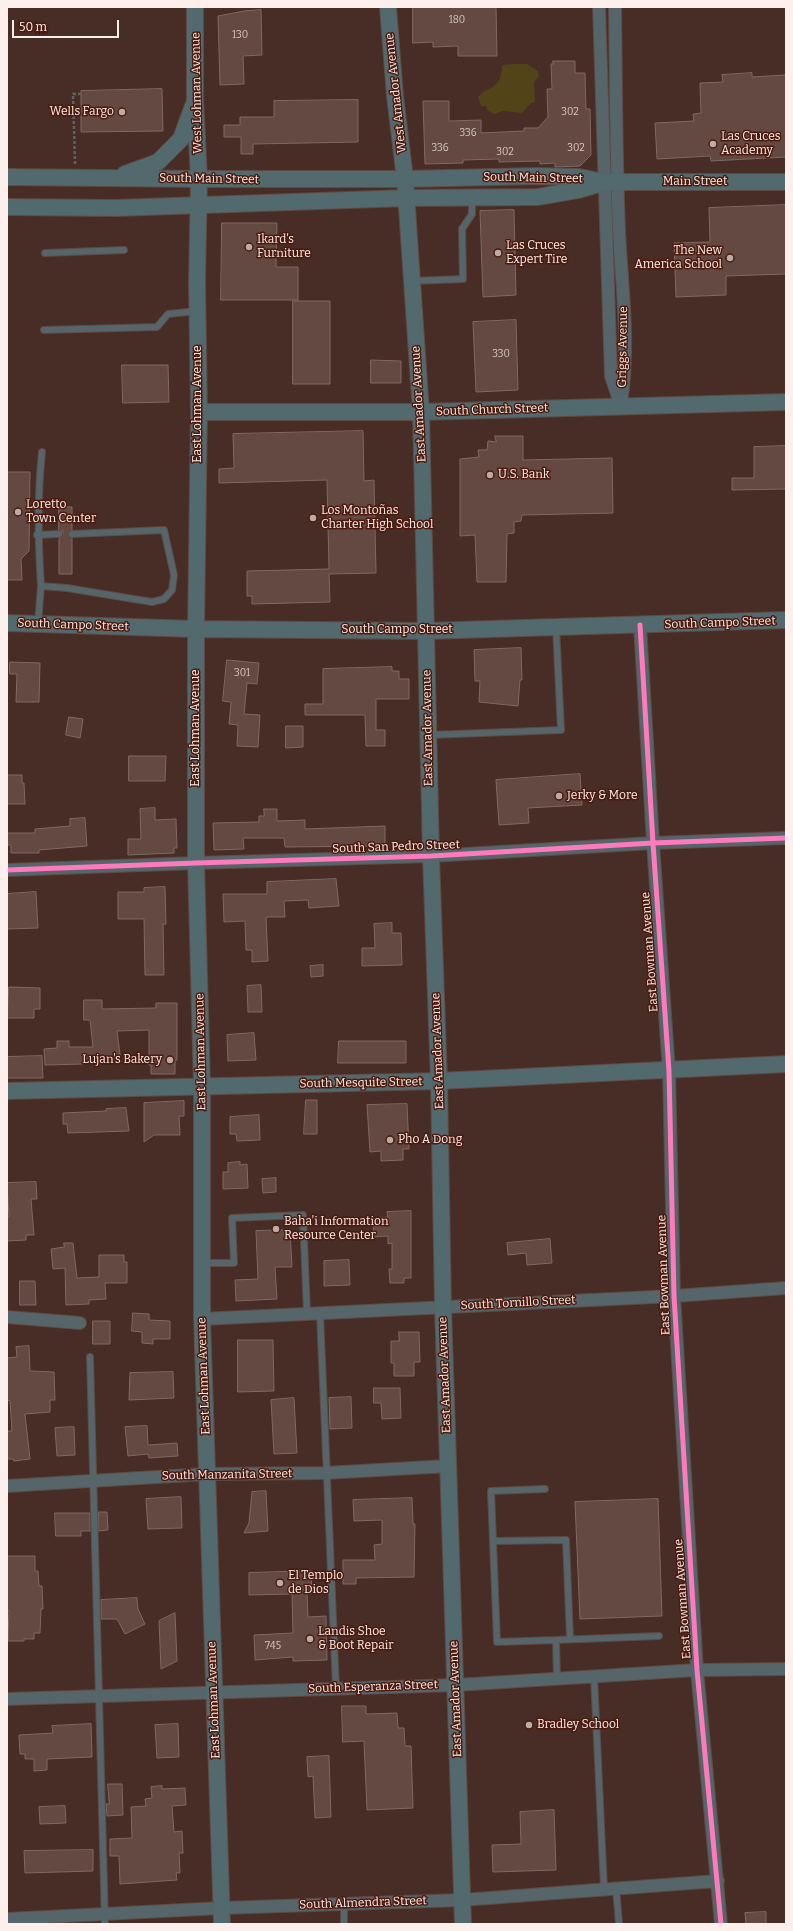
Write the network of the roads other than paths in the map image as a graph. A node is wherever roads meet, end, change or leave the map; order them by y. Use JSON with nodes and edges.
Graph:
{"nodes":[{"id":1,"x":195,"y":7,"type":"edge"},
{"id":2,"x":388,"y":7,"type":"edge"},
{"id":3,"x":599,"y":7,"type":"edge"},
{"id":4,"x":615,"y":7,"type":"edge"},
{"id":5,"x":195,"y":99,"type":"junction"},
{"id":6,"x":7,"y":177,"type":"edge"},
{"id":7,"x":117,"y":177,"type":"junction"},
{"id":8,"x":199,"y":179,"type":"junction"},
{"id":9,"x":405,"y":179,"type":"junction"},
{"id":10,"x":611,"y":182,"type":"junction"},
{"id":11,"x":786,"y":182,"type":"edge"},
{"id":12,"x":472,"y":197,"type":"junction"},
{"id":13,"x":406,"y":198,"type":"junction"},
{"id":14,"x":199,"y":204,"type":"junction"},
{"id":15,"x":7,"y":207,"type":"edge"},
{"id":16,"x":124,"y":250,"type":"dead end"},
{"id":17,"x":45,"y":253,"type":"dead end"},
{"id":18,"x":412,"y":281,"type":"junction"},
{"id":19,"x":197,"y":311,"type":"junction"},
{"id":20,"x":44,"y":330,"type":"dead end"},
{"id":21,"x":786,"y":402,"type":"edge"},
{"id":22,"x":621,"y":406,"type":"junction"},
{"id":23,"x":199,"y":412,"type":"junction"},
{"id":24,"x":421,"y":412,"type":"junction"},
{"id":25,"x":42,"y":452,"type":"dead end"},
{"id":26,"x":59,"y":534,"type":"dead end"},
{"id":27,"x":72,"y":534,"type":"dead end"},
{"id":28,"x":37,"y":535,"type":"junction"},
{"id":29,"x":41,"y":586,"type":"junction"},
{"id":30,"x":786,"y":620,"type":"edge"},
{"id":31,"x":7,"y":623,"type":"edge"},
{"id":32,"x":38,"y":624,"type":"junction"},
{"id":33,"x":640,"y":625,"type":"junction"},
{"id":34,"x":556,"y":627,"type":"junction"},
{"id":35,"x":196,"y":629,"type":"junction"},
{"id":36,"x":426,"y":631,"type":"junction"},
{"id":37,"x":429,"y":735,"type":"junction"},
{"id":38,"x":786,"y":838,"type":"edge"},
{"id":39,"x":653,"y":842,"type":"junction"},
{"id":40,"x":431,"y":856,"type":"junction"},
{"id":41,"x":196,"y":862,"type":"junction"},
{"id":42,"x":7,"y":870,"type":"edge"},
{"id":43,"x":786,"y":1064,"type":"edge"},
{"id":44,"x":669,"y":1070,"type":"junction"},
{"id":45,"x":439,"y":1081,"type":"junction"},
{"id":46,"x":202,"y":1087,"type":"junction"},
{"id":47,"x":7,"y":1091,"type":"edge"},
{"id":48,"x":202,"y":1263,"type":"junction"},
{"id":49,"x":786,"y":1288,"type":"edge"},
{"id":50,"x":674,"y":1296,"type":"junction"},
{"id":51,"x":443,"y":1307,"type":"junction"},
{"id":52,"x":307,"y":1314,"type":"junction"},
{"id":53,"x":320,"y":1314,"type":"junction"},
{"id":54,"x":7,"y":1317,"type":"edge"},
{"id":55,"x":202,"y":1320,"type":"junction"},
{"id":56,"x":80,"y":1323,"type":"dead end"},
{"id":57,"x":90,"y":1357,"type":"dead end"},
{"id":58,"x":448,"y":1466,"type":"junction"},
{"id":59,"x":325,"y":1473,"type":"junction"},
{"id":60,"x":207,"y":1474,"type":"junction"},
{"id":61,"x":93,"y":1481,"type":"junction"},
{"id":62,"x":7,"y":1486,"type":"edge"},
{"id":63,"x":545,"y":1489,"type":"dead end"},
{"id":64,"x":493,"y":1542,"type":"junction"},
{"id":65,"x":659,"y":1636,"type":"dead end"},
{"id":66,"x":570,"y":1639,"type":"junction"},
{"id":67,"x":556,"y":1640,"type":"junction"},
{"id":68,"x":786,"y":1669,"type":"edge"},
{"id":69,"x":697,"y":1670,"type":"junction"},
{"id":70,"x":594,"y":1676,"type":"junction"},
{"id":71,"x":557,"y":1678,"type":"junction"},
{"id":72,"x":456,"y":1685,"type":"junction"},
{"id":73,"x":336,"y":1688,"type":"junction"},
{"id":74,"x":214,"y":1692,"type":"junction"},
{"id":75,"x":100,"y":1696,"type":"junction"},
{"id":76,"x":7,"y":1699,"type":"edge"},
{"id":77,"x":718,"y":1881,"type":"junction"},
{"id":78,"x":610,"y":1889,"type":"junction"},
{"id":79,"x":462,"y":1900,"type":"junction"},
{"id":80,"x":344,"y":1904,"type":"junction"},
{"id":81,"x":222,"y":1916,"type":"edge"},
{"id":82,"x":7,"y":1919,"type":"edge"},
{"id":83,"x":105,"y":1919,"type":"edge"},
{"id":84,"x":344,"y":1924,"type":"edge"},
{"id":85,"x":463,"y":1924,"type":"edge"},
{"id":86,"x":618,"y":1924,"type":"edge"},
{"id":87,"x":721,"y":1924,"type":"edge"}],
"edges":[{"from":1,"to":5,"type":"main road","name":"West Lohman Avenue"},
{"from":2,"to":9,"type":"main road","name":"West Amador Avenue"},
{"from":3,"to":10,"type":"street","name":"Griggs Avenue"},
{"from":4,"to":10,"type":"street","name":"Griggs Avenue"},
{"from":5,"to":7,"type":"main road"},
{"from":5,"to":8,"type":"main road","name":"West Lohman Avenue"},
{"from":6,"to":7,"type":"main road","name":"South Main Street"},
{"from":7,"to":8,"type":"main road","name":"South Main Street"},
{"from":8,"to":9,"type":"main road","name":"South Main Street"},
{"from":8,"to":14,"type":"main road","name":"East Lohman Avenue"},
{"from":9,"to":10,"type":"main road","name":"South Main Street"},
{"from":9,"to":13,"type":"main road","name":"East Amador Avenue"},
{"from":10,"to":11,"type":"main road","name":"Main Street"},
{"from":10,"to":12,"type":"main road","name":"South Main Street"},
{"from":10,"to":22,"type":"street","name":"Griggs Avenue"},
{"from":10,"to":22,"type":"street","name":"Griggs Avenue"},
{"from":12,"to":13,"type":"main road","name":"South Main Street"},
{"from":12,"to":18,"type":"lane"},
{"from":13,"to":14,"type":"main road","name":"South Main Street"},
{"from":13,"to":18,"type":"main road","name":"East Amador Avenue"},
{"from":14,"to":15,"type":"main road","name":"South Main Street"},
{"from":14,"to":19,"type":"main road","name":"East Lohman Avenue"},
{"from":16,"to":17,"type":"lane"},
{"from":18,"to":24,"type":"main road","name":"East Amador Avenue"},
{"from":19,"to":20,"type":"lane"},
{"from":19,"to":23,"type":"main road","name":"East Lohman Avenue"},
{"from":21,"to":22,"type":"main road","name":"South Church Street"},
{"from":22,"to":24,"type":"main road","name":"South Church Street"},
{"from":23,"to":24,"type":"main road","name":"South Church Street"},
{"from":23,"to":35,"type":"main road","name":"East Lohman Avenue"},
{"from":24,"to":36,"type":"main road","name":"East Amador Avenue"},
{"from":25,"to":28,"type":"lane"},
{"from":26,"to":28,"type":"lane"},
{"from":27,"to":29,"type":"lane"},
{"from":28,"to":29,"type":"lane"},
{"from":29,"to":32,"type":"lane"},
{"from":30,"to":33,"type":"main road","name":"South Campo Street"},
{"from":31,"to":32,"type":"main road","name":"South Campo Street"},
{"from":32,"to":35,"type":"main road","name":"South Campo Street"},
{"from":33,"to":34,"type":"main road","name":"South Campo Street"},
{"from":33,"to":39,"type":"street","name":"East Bowman Avenue"},
{"from":34,"to":36,"type":"main road","name":"South Campo Street"},
{"from":34,"to":37,"type":"lane"},
{"from":35,"to":36,"type":"main road","name":"South Campo Street"},
{"from":35,"to":41,"type":"main road","name":"East Lohman Avenue"},
{"from":36,"to":37,"type":"main road","name":"East Amador Avenue"},
{"from":37,"to":40,"type":"main road","name":"East Amador Avenue"},
{"from":38,"to":39,"type":"street","name":"South San Pedro Street"},
{"from":39,"to":40,"type":"street","name":"South San Pedro Street"},
{"from":39,"to":44,"type":"street","name":"East Bowman Avenue"},
{"from":40,"to":41,"type":"street","name":"South San Pedro Street"},
{"from":40,"to":45,"type":"main road","name":"East Amador Avenue"},
{"from":41,"to":42,"type":"street","name":"South San Pedro Street"},
{"from":41,"to":46,"type":"main road","name":"East Lohman Avenue"},
{"from":43,"to":44,"type":"main road","name":"South Mesquite Street"},
{"from":44,"to":45,"type":"main road","name":"South Mesquite Street"},
{"from":44,"to":50,"type":"street","name":"East Bowman Avenue"},
{"from":45,"to":46,"type":"main road","name":"South Mesquite Street"},
{"from":45,"to":51,"type":"main road","name":"East Amador Avenue"},
{"from":46,"to":47,"type":"main road","name":"South Mesquite Street"},
{"from":46,"to":48,"type":"main road","name":"East Lohman Avenue"},
{"from":48,"to":52,"type":"lane"},
{"from":48,"to":55,"type":"main road","name":"East Lohman Avenue"},
{"from":49,"to":50,"type":"street","name":"South Tornillo Street"},
{"from":50,"to":51,"type":"street","name":"South Tornillo Street"},
{"from":50,"to":69,"type":"street","name":"East Bowman Avenue"},
{"from":51,"to":53,"type":"street","name":"South Tornillo Street"},
{"from":51,"to":58,"type":"main road","name":"East Amador Avenue"},
{"from":52,"to":53,"type":"street","name":"South Tornillo Street"},
{"from":52,"to":55,"type":"street","name":"South Tornillo Street"},
{"from":53,"to":59,"type":"lane"},
{"from":54,"to":56,"type":"street"},
{"from":55,"to":60,"type":"main road","name":"East Lohman Avenue"},
{"from":57,"to":61,"type":"lane"},
{"from":58,"to":59,"type":"street","name":"South Manzanita Street"},
{"from":58,"to":72,"type":"main road","name":"East Amador Avenue"},
{"from":59,"to":60,"type":"street","name":"South Manzanita Street"},
{"from":59,"to":73,"type":"lane"},
{"from":60,"to":61,"type":"street","name":"South Manzanita Street"},
{"from":60,"to":74,"type":"main road","name":"East Lohman Avenue"},
{"from":61,"to":62,"type":"street","name":"South Manzanita Street"},
{"from":61,"to":75,"type":"lane"},
{"from":63,"to":64,"type":"lane"},
{"from":64,"to":66,"type":"lane"},
{"from":64,"to":67,"type":"lane"},
{"from":65,"to":66,"type":"lane"},
{"from":66,"to":67,"type":"lane"},
{"from":67,"to":71,"type":"lane"},
{"from":68,"to":69,"type":"street","name":"South Esperanza Street"},
{"from":69,"to":70,"type":"street","name":"South Esperanza Street"},
{"from":69,"to":77,"type":"street","name":"East Bowman Avenue"},
{"from":70,"to":71,"type":"street","name":"South Esperanza Street"},
{"from":70,"to":78,"type":"lane"},
{"from":71,"to":72,"type":"street","name":"South Esperanza Street"},
{"from":72,"to":73,"type":"street","name":"South Esperanza Street"},
{"from":72,"to":79,"type":"main road","name":"East Amador Avenue"},
{"from":73,"to":74,"type":"street","name":"South Esperanza Street"},
{"from":74,"to":75,"type":"street","name":"South Esperanza Street"},
{"from":74,"to":81,"type":"main road","name":"East Lohman Avenue"},
{"from":75,"to":76,"type":"street","name":"South Esperanza Street"},
{"from":75,"to":83,"type":"lane"},
{"from":77,"to":78,"type":"street","name":"South Almendra Street"},
{"from":77,"to":87,"type":"street","name":"East Bowman Avenue"},
{"from":78,"to":79,"type":"street","name":"South Almendra Street"},
{"from":78,"to":86,"type":"lane"},
{"from":79,"to":80,"type":"street","name":"South Almendra Street"},
{"from":79,"to":85,"type":"main road","name":"East Amador Avenue"},
{"from":80,"to":81,"type":"street","name":"South Almendra Street"},
{"from":80,"to":84,"type":"lane"},
{"from":81,"to":83,"type":"street","name":"South Almendra Street"},
{"from":82,"to":83,"type":"street","name":"South Almendra Street"}]}
